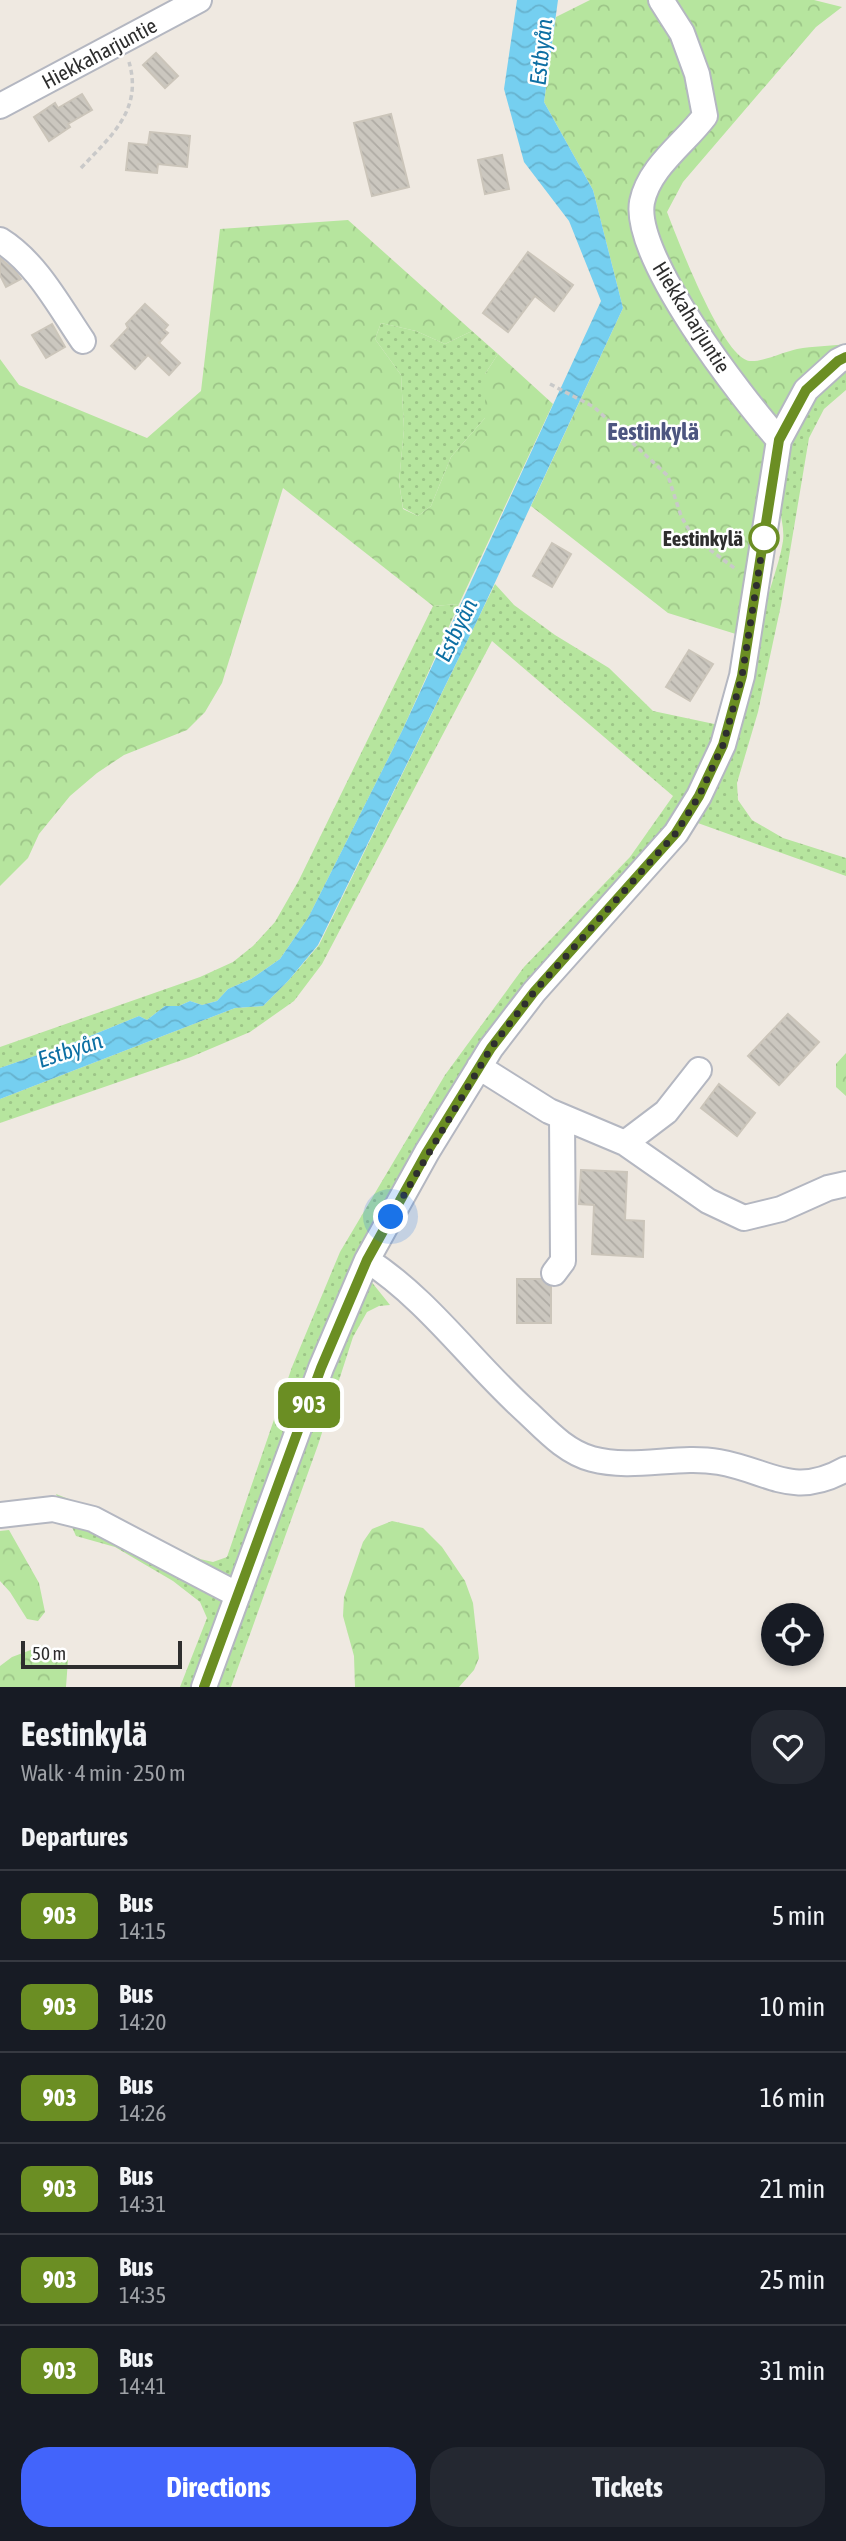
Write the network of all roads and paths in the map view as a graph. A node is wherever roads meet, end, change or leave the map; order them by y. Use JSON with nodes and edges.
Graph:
{"nodes":[{"id":1,"x":199,"y":0,"type":"edge"},
{"id":2,"x":661,"y":0,"type":"edge"},
{"id":3,"x":123,"y":40,"type":"junction"},
{"id":4,"x":0,"y":106,"type":"edge"},
{"id":5,"x":81,"y":168,"type":"dead end"},
{"id":6,"x":0,"y":240,"type":"edge"},
{"id":7,"x":83,"y":341,"type":"dead end"},
{"id":8,"x":846,"y":358,"type":"edge"},
{"id":9,"x":550,"y":384,"type":"dead end"},
{"id":10,"x":779,"y":440,"type":"junction"},
{"id":11,"x":756,"y":583,"type":"junction"},
{"id":12,"x":479,"y":1067,"type":"junction"},
{"id":13,"x":699,"y":1070,"type":"dead end"},
{"id":14,"x":562,"y":1116,"type":"junction"},
{"id":15,"x":625,"y":1143,"type":"junction"},
{"id":16,"x":844,"y":1187,"type":"edge"},
{"id":17,"x":367,"y":1260,"type":"junction"},
{"id":18,"x":554,"y":1273,"type":"dead end"},
{"id":19,"x":846,"y":1469,"type":"edge"},
{"id":20,"x":1,"y":1514,"type":"edge"},
{"id":21,"x":238,"y":1595,"type":"junction"},
{"id":22,"x":204,"y":1687,"type":"edge"}],
"edges":[{"from":1,"to":3,"type":"street","name":"Hiekkaharjuntie"},
{"from":2,"to":10,"type":"street","name":"Hiekkaharjuntie"},
{"from":3,"to":4,"type":"street","name":"Hiekkaharjuntie"},
{"from":3,"to":5,"type":"path"},
{"from":6,"to":7,"type":"street"},
{"from":8,"to":10,"type":"street"},
{"from":9,"to":11,"type":"path"},
{"from":10,"to":11,"type":"street"},
{"from":11,"to":12,"type":"street"},
{"from":12,"to":14,"type":"street"},
{"from":12,"to":17,"type":"street"},
{"from":13,"to":15,"type":"street"},
{"from":14,"to":15,"type":"street"},
{"from":14,"to":18,"type":"street"},
{"from":15,"to":16,"type":"street"},
{"from":17,"to":19,"type":"street"},
{"from":17,"to":21,"type":"street"},
{"from":20,"to":21,"type":"street"},
{"from":21,"to":22,"type":"street"}]}
